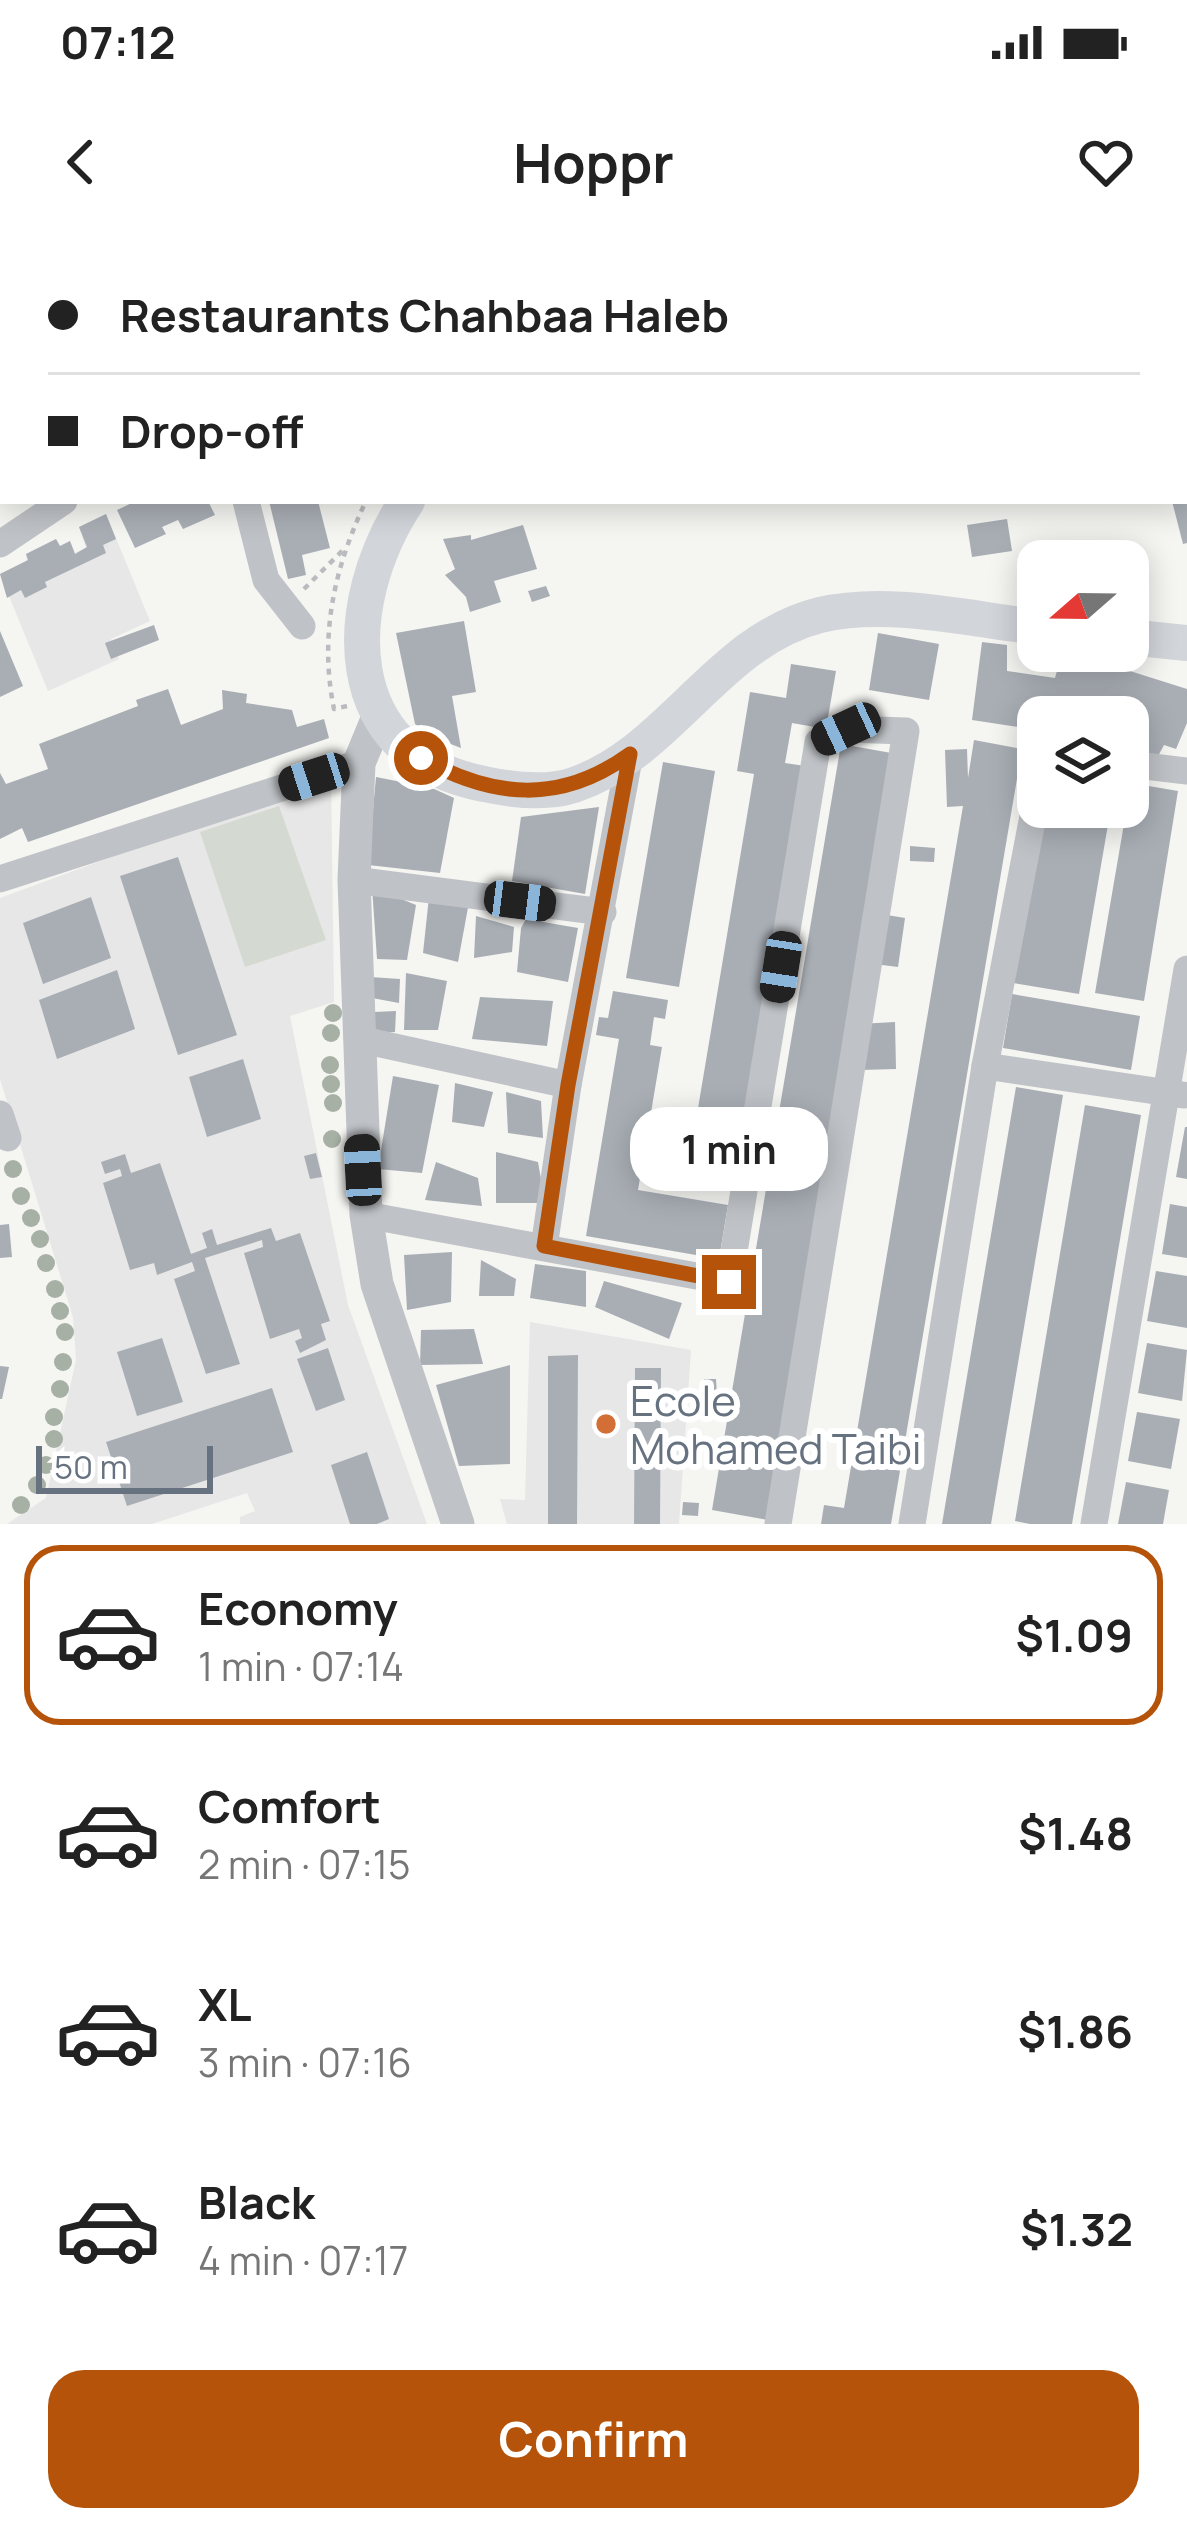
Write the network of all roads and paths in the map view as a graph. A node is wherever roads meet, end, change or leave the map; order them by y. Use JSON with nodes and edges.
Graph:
{"nodes":[{"id":1,"x":60,"y":504,"type":"edge"},
{"id":2,"x":247,"y":504,"type":"edge"},
{"id":3,"x":406,"y":504,"type":"edge"},
{"id":4,"x":0,"y":544,"type":"edge"},
{"id":5,"x":343,"y":550,"type":"dead end"},
{"id":6,"x":294,"y":617,"type":"joint"},
{"id":7,"x":1017,"y":625,"type":"edge"},
{"id":8,"x":1149,"y":639,"type":"edge"},
{"id":9,"x":1187,"y":644,"type":"edge"},
{"id":10,"x":378,"y":717,"type":"junction"},
{"id":11,"x":630,"y":754,"type":"junction"},
{"id":12,"x":359,"y":763,"type":"junction"},
{"id":13,"x":1149,"y":766,"type":"edge"},
{"id":14,"x":1187,"y":771,"type":"edge"},
{"id":15,"x":1031,"y":828,"type":"edge"},
{"id":16,"x":0,"y":879,"type":"edge"},
{"id":17,"x":354,"y":880,"type":"junction"},
{"id":18,"x":603,"y":912,"type":"junction"},
{"id":19,"x":1187,"y":969,"type":"edge"},
{"id":20,"x":358,"y":1039,"type":"junction"},
{"id":21,"x":986,"y":1066,"type":"junction"},
{"id":22,"x":568,"y":1085,"type":"junction"},
{"id":23,"x":1178,"y":1094,"type":"edge"},
{"id":24,"x":366,"y":1215,"type":"junction"},
{"id":25,"x":544,"y":1246,"type":"junction"},
{"id":26,"x":458,"y":1524,"type":"edge"},
{"id":27,"x":778,"y":1524,"type":"edge"},
{"id":28,"x":912,"y":1524,"type":"edge"},
{"id":29,"x":1094,"y":1524,"type":"edge"}],
"edges":[{"from":1,"to":4,"type":"street"},
{"from":2,"to":6,"type":"street"},
{"from":3,"to":10,"type":"main road"},
{"from":5,"to":6,"type":"path"},
{"from":7,"to":11,"type":"main road"},
{"from":8,"to":9,"type":"main road"},
{"from":10,"to":11,"type":"main road"},
{"from":10,"to":12,"type":"street"},
{"from":11,"to":18,"type":"street"},
{"from":12,"to":16,"type":"street"},
{"from":12,"to":17,"type":"street"},
{"from":13,"to":14,"type":"street"},
{"from":15,"to":21,"type":"street"},
{"from":17,"to":18,"type":"street"},
{"from":17,"to":20,"type":"street"},
{"from":18,"to":22,"type":"street"},
{"from":19,"to":23,"type":"street"},
{"from":20,"to":22,"type":"street"},
{"from":20,"to":24,"type":"street"},
{"from":21,"to":23,"type":"street"},
{"from":21,"to":28,"type":"street"},
{"from":22,"to":25,"type":"street"},
{"from":23,"to":29,"type":"street"},
{"from":24,"to":25,"type":"street"},
{"from":24,"to":26,"type":"street"},
{"from":25,"to":27,"type":"street"}]}
